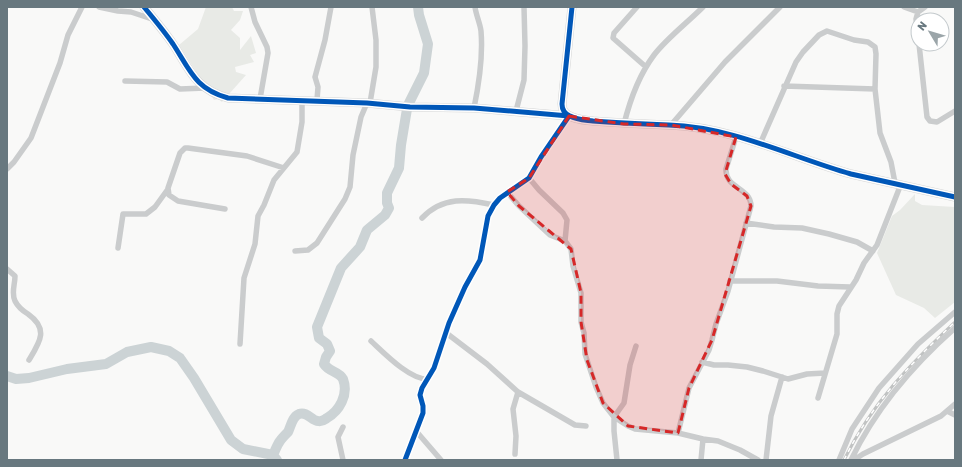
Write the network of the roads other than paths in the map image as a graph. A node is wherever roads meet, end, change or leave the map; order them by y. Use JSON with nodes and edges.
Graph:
{"nodes":[{"id":1,"x":82,"y":7,"type":"edge"},
{"id":2,"x":99,"y":7,"type":"edge"},
{"id":3,"x":144,"y":7,"type":"edge"},
{"id":4,"x":251,"y":7,"type":"edge"},
{"id":5,"x":331,"y":7,"type":"edge"},
{"id":6,"x":372,"y":7,"type":"edge"},
{"id":7,"x":474,"y":7,"type":"edge"},
{"id":8,"x":524,"y":7,"type":"edge"},
{"id":9,"x":572,"y":7,"type":"edge"},
{"id":10,"x":637,"y":7,"type":"edge"},
{"id":11,"x":703,"y":7,"type":"edge"},
{"id":12,"x":780,"y":7,"type":"edge"},
{"id":13,"x":904,"y":7,"type":"edge"},
{"id":14,"x":925,"y":7,"type":"edge"},
{"id":15,"x":918,"y":12,"type":"joint"},
{"id":16,"x":154,"y":20,"type":"junction"},
{"id":17,"x":920,"y":52,"type":"edge"},
{"id":18,"x":646,"y":67,"type":"junction"},
{"id":19,"x":125,"y":82,"type":"dead end"},
{"id":20,"x":784,"y":86,"type":"junction"},
{"id":21,"x":205,"y":88,"type":"junction"},
{"id":22,"x":875,"y":89,"type":"junction"},
{"id":23,"x":260,"y":99,"type":"junction"},
{"id":24,"x":302,"y":100,"type":"junction"},
{"id":25,"x":317,"y":100,"type":"junction"},
{"id":26,"x":369,"y":103,"type":"junction"},
{"id":27,"x":474,"y":108,"type":"junction"},
{"id":28,"x":516,"y":111,"type":"junction"},
{"id":29,"x":955,"y":111,"type":"edge"},
{"id":30,"x":569,"y":116,"type":"junction"},
{"id":31,"x":624,"y":124,"type":"junction"},
{"id":32,"x":671,"y":125,"type":"junction"},
{"id":33,"x":736,"y":137,"type":"junction"},
{"id":34,"x":760,"y":144,"type":"junction"},
{"id":35,"x":284,"y":168,"type":"junction"},
{"id":36,"x":7,"y":169,"type":"edge"},
{"id":37,"x":529,"y":178,"type":"junction"},
{"id":38,"x":898,"y":183,"type":"junction"},
{"id":39,"x":168,"y":188,"type":"junction"},
{"id":40,"x":507,"y":192,"type":"junction"},
{"id":41,"x":955,"y":197,"type":"edge"},
{"id":42,"x":494,"y":205,"type":"junction"},
{"id":43,"x":225,"y":209,"type":"dead end"},
{"id":44,"x":422,"y":218,"type":"dead end"},
{"id":45,"x":746,"y":223,"type":"junction"},
{"id":46,"x":565,"y":241,"type":"junction"},
{"id":47,"x":118,"y":248,"type":"dead end"},
{"id":48,"x":295,"y":250,"type":"dead end"},
{"id":49,"x":874,"y":251,"type":"junction"},
{"id":50,"x":7,"y":269,"type":"edge"},
{"id":51,"x":730,"y":281,"type":"junction"},
{"id":52,"x":850,"y":287,"type":"junction"},
{"id":53,"x":955,"y":312,"type":"edge"},
{"id":54,"x":955,"y":328,"type":"edge"},
{"id":55,"x":445,"y":332,"type":"junction"},
{"id":56,"x":371,"y":341,"type":"dead end"},
{"id":57,"x":240,"y":344,"type":"dead end"},
{"id":58,"x":636,"y":346,"type":"dead end"},
{"id":59,"x":29,"y":360,"type":"dead end"},
{"id":60,"x":702,"y":362,"type":"junction"},
{"id":61,"x":825,"y":373,"type":"junction"},
{"id":62,"x":782,"y":377,"type":"junction"},
{"id":63,"x":428,"y":379,"type":"junction"},
{"id":64,"x":518,"y":392,"type":"junction"},
{"id":65,"x":818,"y":398,"type":"dead end"},
{"id":66,"x":955,"y":404,"type":"edge"},
{"id":67,"x":947,"y":411,"type":"junction"},
{"id":68,"x":955,"y":415,"type":"edge"},
{"id":69,"x":614,"y":417,"type":"junction"},
{"id":70,"x":586,"y":426,"type":"dead end"},
{"id":71,"x":343,"y":427,"type":"dead end"},
{"id":72,"x":416,"y":431,"type":"junction"},
{"id":73,"x":678,"y":433,"type":"junction"},
{"id":74,"x":703,"y":439,"type":"junction"},
{"id":75,"x":515,"y":454,"type":"dead end"},
{"id":76,"x":343,"y":460,"type":"edge"},
{"id":77,"x":405,"y":460,"type":"edge"},
{"id":78,"x":441,"y":460,"type":"edge"},
{"id":79,"x":617,"y":460,"type":"edge"},
{"id":80,"x":701,"y":460,"type":"edge"},
{"id":81,"x":758,"y":460,"type":"edge"},
{"id":82,"x":766,"y":460,"type":"edge"},
{"id":83,"x":839,"y":460,"type":"edge"},
{"id":84,"x":851,"y":460,"type":"edge"},
{"id":85,"x":854,"y":460,"type":"edge"}],
"edges":[{"from":1,"to":36,"type":"street"},
{"from":2,"to":16,"type":"street"},
{"from":3,"to":16,"type":"street"},
{"from":4,"to":23,"type":"street"},
{"from":5,"to":25,"type":"street"},
{"from":6,"to":26,"type":"street"},
{"from":7,"to":27,"type":"street"},
{"from":8,"to":28,"type":"street"},
{"from":9,"to":30,"type":"street"},
{"from":10,"to":18,"type":"street"},
{"from":11,"to":18,"type":"street"},
{"from":12,"to":32,"type":"street"},
{"from":13,"to":15,"type":"street"},
{"from":14,"to":15,"type":"street"},
{"from":16,"to":21,"type":"street"},
{"from":17,"to":29,"type":"street"},
{"from":18,"to":31,"type":"street"},
{"from":19,"to":21,"type":"street"},
{"from":20,"to":22,"type":"street"},
{"from":20,"to":22,"type":"street"},
{"from":20,"to":34,"type":"street"},
{"from":21,"to":23,"type":"street"},
{"from":22,"to":38,"type":"street"},
{"from":23,"to":24,"type":"street"},
{"from":24,"to":25,"type":"street"},
{"from":24,"to":35,"type":"street"},
{"from":25,"to":26,"type":"street"},
{"from":26,"to":27,"type":"street"},
{"from":26,"to":48,"type":"street"},
{"from":27,"to":28,"type":"street"},
{"from":28,"to":30,"type":"street"},
{"from":30,"to":31,"type":"street"},
{"from":30,"to":37,"type":"street"},
{"from":31,"to":32,"type":"street"},
{"from":32,"to":33,"type":"street"},
{"from":33,"to":34,"type":"street"},
{"from":33,"to":45,"type":"street"},
{"from":34,"to":38,"type":"street"},
{"from":35,"to":39,"type":"street"},
{"from":35,"to":57,"type":"street"},
{"from":37,"to":40,"type":"street"},
{"from":37,"to":46,"type":"street"},
{"from":38,"to":41,"type":"street"},
{"from":38,"to":49,"type":"street"},
{"from":39,"to":43,"type":"street"},
{"from":39,"to":47,"type":"street"},
{"from":40,"to":42,"type":"street"},
{"from":40,"to":46,"type":"street"},
{"from":42,"to":44,"type":"street"},
{"from":42,"to":55,"type":"street"},
{"from":45,"to":49,"type":"street"},
{"from":45,"to":51,"type":"street"},
{"from":46,"to":69,"type":"street"},
{"from":49,"to":52,"type":"street"},
{"from":50,"to":59,"type":"street"},
{"from":51,"to":52,"type":"street"},
{"from":51,"to":60,"type":"street"},
{"from":52,"to":61,"type":"street"},
{"from":53,"to":83,"type":"street"},
{"from":54,"to":84,"type":"street"},
{"from":55,"to":63,"type":"street"},
{"from":55,"to":64,"type":"street"},
{"from":56,"to":63,"type":"street"},
{"from":58,"to":69,"type":"street"},
{"from":60,"to":62,"type":"street"},
{"from":60,"to":73,"type":"street"},
{"from":61,"to":62,"type":"street"},
{"from":61,"to":65,"type":"street"},
{"from":62,"to":82,"type":"street"},
{"from":63,"to":72,"type":"street"},
{"from":64,"to":70,"type":"street"},
{"from":64,"to":75,"type":"street"},
{"from":66,"to":67,"type":"street"},
{"from":67,"to":68,"type":"street"},
{"from":67,"to":85,"type":"street"},
{"from":69,"to":73,"type":"street"},
{"from":69,"to":79,"type":"street"},
{"from":71,"to":76,"type":"street"},
{"from":72,"to":77,"type":"street"},
{"from":72,"to":78,"type":"street"},
{"from":73,"to":74,"type":"street"},
{"from":74,"to":80,"type":"street"},
{"from":74,"to":81,"type":"street"}]}
